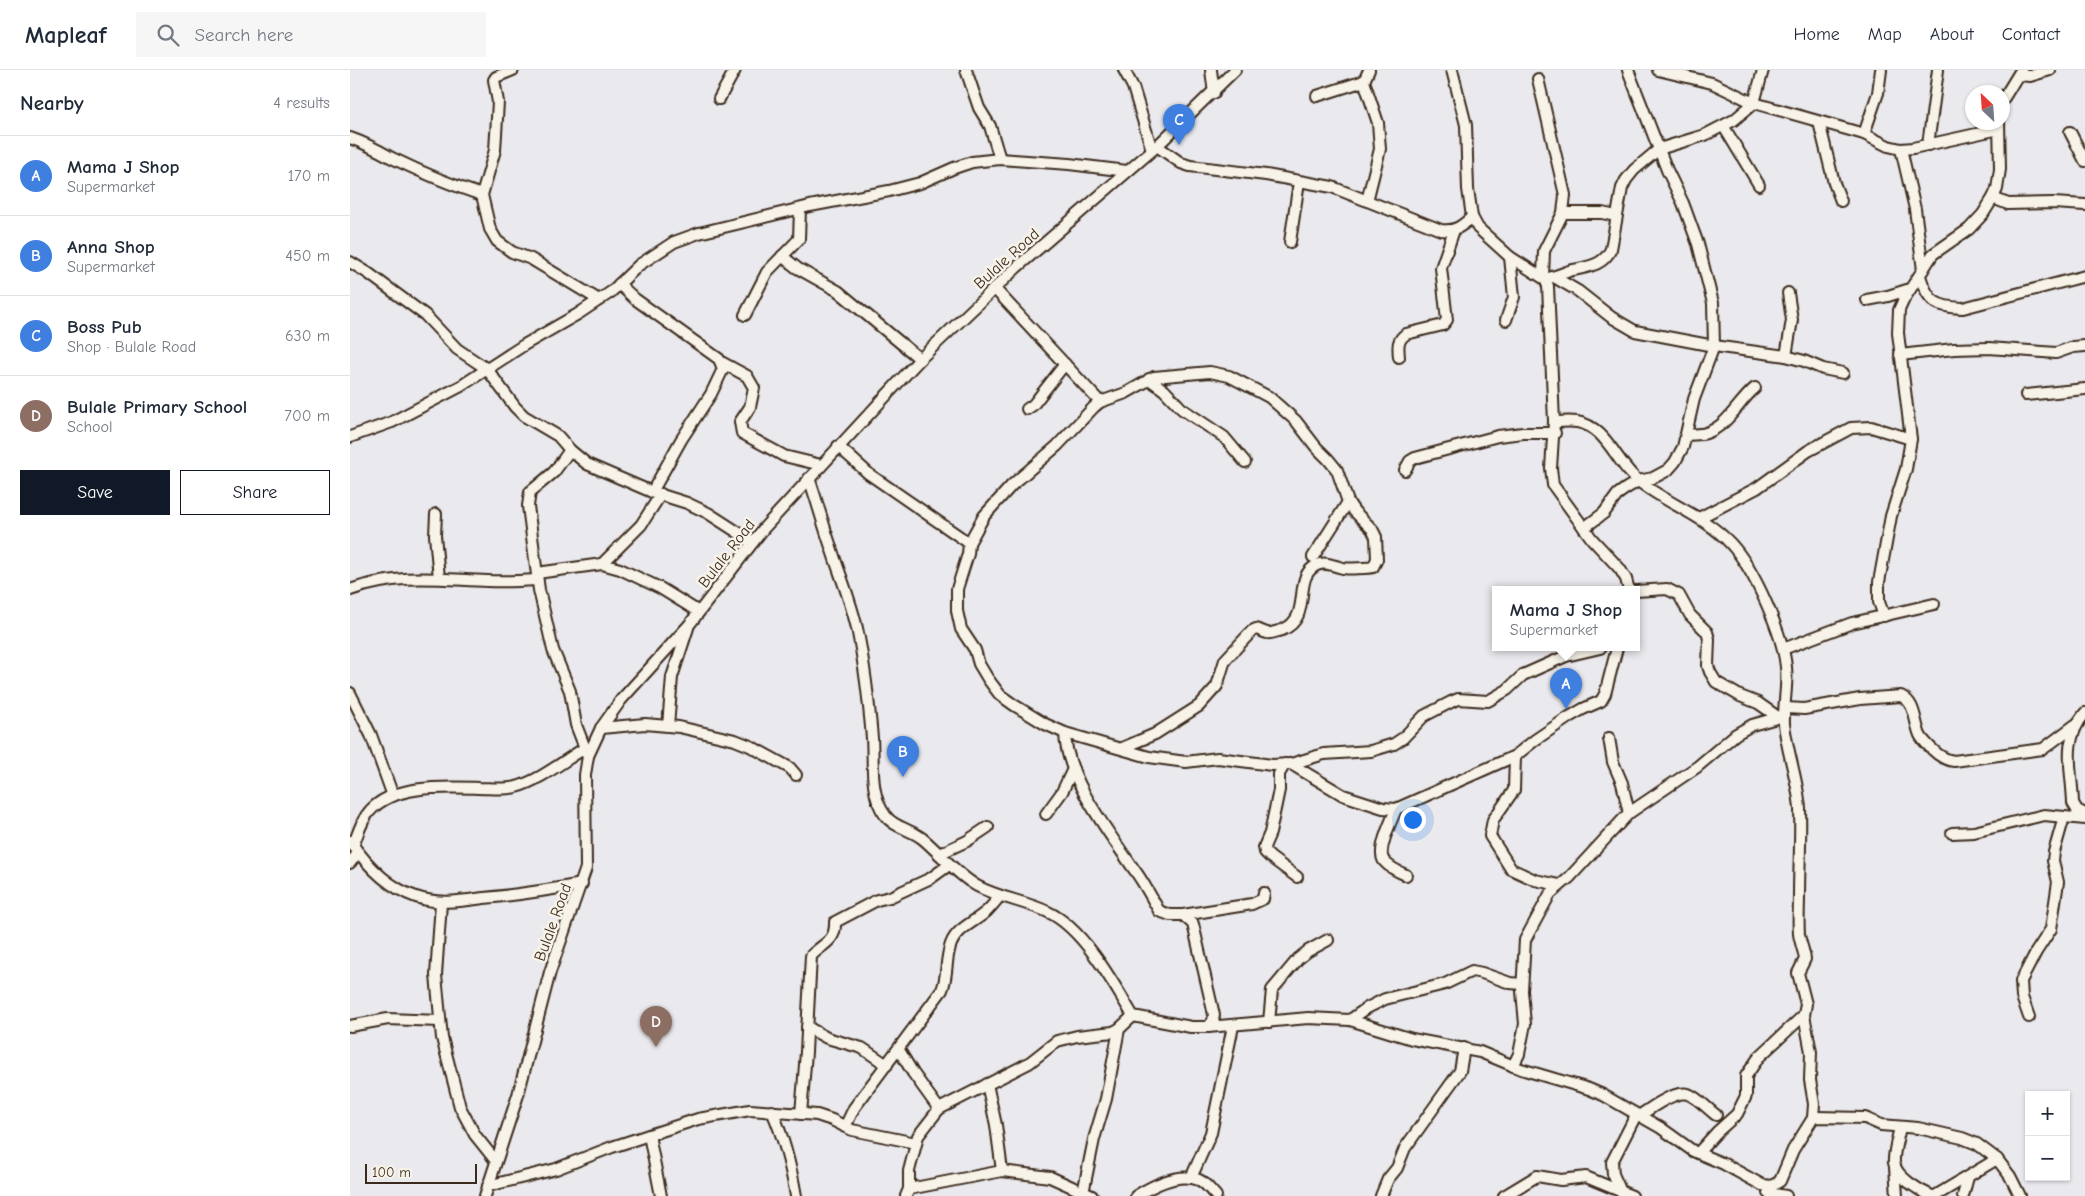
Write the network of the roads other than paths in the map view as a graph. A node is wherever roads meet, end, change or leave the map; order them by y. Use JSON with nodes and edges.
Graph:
{"nodes":[{"id":1,"x":513,"y":70,"type":"edge"},
{"id":2,"x":735,"y":70,"type":"edge"},
{"id":3,"x":966,"y":70,"type":"edge"},
{"id":4,"x":1124,"y":70,"type":"edge"},
{"id":5,"x":1211,"y":70,"type":"edge"},
{"id":6,"x":1236,"y":70,"type":"edge"},
{"id":7,"x":1369,"y":70,"type":"edge"},
{"id":8,"x":1452,"y":70,"type":"edge"},
{"id":9,"x":1628,"y":70,"type":"edge"},
{"id":10,"x":1658,"y":70,"type":"edge"},
{"id":11,"x":1763,"y":70,"type":"edge"},
{"id":12,"x":1881,"y":70,"type":"edge"},
{"id":13,"x":1938,"y":70,"type":"edge"},
{"id":14,"x":2050,"y":70,"type":"edge"},
{"id":15,"x":2020,"y":72,"type":"edge"},
{"id":16,"x":1538,"y":79,"type":"dead end"},
{"id":17,"x":1364,"y":81,"type":"junction"},
{"id":18,"x":2010,"y":88,"type":"edge"},
{"id":19,"x":1214,"y":93,"type":"junction"},
{"id":20,"x":1317,"y":96,"type":"dead end"},
{"id":21,"x":720,"y":100,"type":"dead end"},
{"id":22,"x":1754,"y":103,"type":"junction"},
{"id":23,"x":1819,"y":122,"type":"junction"},
{"id":24,"x":1724,"y":127,"type":"junction"},
{"id":25,"x":1984,"y":130,"type":"edge"},
{"id":26,"x":1999,"y":130,"type":"edge"},
{"id":27,"x":2070,"y":132,"type":"dead end"},
{"id":28,"x":1864,"y":134,"type":"junction"},
{"id":29,"x":350,"y":138,"type":"edge"},
{"id":30,"x":1928,"y":145,"type":"junction"},
{"id":31,"x":1155,"y":148,"type":"junction"},
{"id":32,"x":1659,"y":149,"type":"junction"},
{"id":33,"x":1901,"y":149,"type":"junction"},
{"id":34,"x":1000,"y":159,"type":"junction"},
{"id":35,"x":2085,"y":161,"type":"edge"},
{"id":36,"x":1127,"y":171,"type":"junction"},
{"id":37,"x":1298,"y":182,"type":"junction"},
{"id":38,"x":1759,"y":185,"type":"dead end"},
{"id":39,"x":482,"y":195,"type":"junction"},
{"id":40,"x":1993,"y":198,"type":"junction"},
{"id":41,"x":1367,"y":201,"type":"junction"},
{"id":42,"x":1841,"y":201,"type":"dead end"},
{"id":43,"x":2085,"y":206,"type":"edge"},
{"id":44,"x":800,"y":210,"type":"junction"},
{"id":45,"x":1563,"y":213,"type":"junction"},
{"id":46,"x":1616,"y":216,"type":"junction"},
{"id":47,"x":1472,"y":217,"type":"junction"},
{"id":48,"x":1454,"y":230,"type":"junction"},
{"id":49,"x":1290,"y":242,"type":"dead end"},
{"id":50,"x":782,"y":256,"type":"junction"},
{"id":51,"x":1510,"y":257,"type":"junction"},
{"id":52,"x":350,"y":262,"type":"edge"},
{"id":53,"x":1922,"y":273,"type":"junction"},
{"id":54,"x":2085,"y":276,"type":"edge"},
{"id":55,"x":1547,"y":278,"type":"junction"},
{"id":56,"x":619,"y":284,"type":"junction"},
{"id":57,"x":994,"y":288,"type":"junction"},
{"id":58,"x":1910,"y":288,"type":"junction"},
{"id":59,"x":1788,"y":293,"type":"dead end"},
{"id":60,"x":599,"y":300,"type":"junction"},
{"id":61,"x":1866,"y":300,"type":"dead end"},
{"id":62,"x":745,"y":315,"type":"dead end"},
{"id":63,"x":1506,"y":320,"type":"dead end"},
{"id":64,"x":1714,"y":346,"type":"junction"},
{"id":65,"x":2085,"y":346,"type":"edge"},
{"id":66,"x":1900,"y":355,"type":"junction"},
{"id":67,"x":1399,"y":356,"type":"dead end"},
{"id":68,"x":1786,"y":356,"type":"junction"},
{"id":69,"x":920,"y":359,"type":"junction"},
{"id":70,"x":721,"y":362,"type":"junction"},
{"id":71,"x":1065,"y":364,"type":"junction"},
{"id":72,"x":487,"y":369,"type":"junction"},
{"id":73,"x":1843,"y":373,"type":"dead end"},
{"id":74,"x":1149,"y":379,"type":"junction"},
{"id":75,"x":1755,"y":388,"type":"dead end"},
{"id":76,"x":2085,"y":389,"type":"edge"},
{"id":77,"x":2026,"y":395,"type":"dead end"},
{"id":78,"x":1100,"y":402,"type":"junction"},
{"id":79,"x":1027,"y":409,"type":"dead end"},
{"id":80,"x":1554,"y":422,"type":"junction"},
{"id":81,"x":1554,"y":433,"type":"junction"},
{"id":82,"x":1686,"y":435,"type":"junction"},
{"id":83,"x":350,"y":437,"type":"edge"},
{"id":84,"x":1911,"y":440,"type":"junction"},
{"id":85,"x":838,"y":446,"type":"junction"},
{"id":86,"x":570,"y":450,"type":"junction"},
{"id":87,"x":1245,"y":462,"type":"dead end"},
{"id":88,"x":821,"y":465,"type":"junction"},
{"id":89,"x":1405,"y":470,"type":"dead end"},
{"id":90,"x":809,"y":478,"type":"junction"},
{"id":91,"x":1638,"y":481,"type":"junction"},
{"id":92,"x":656,"y":493,"type":"junction"},
{"id":93,"x":1348,"y":502,"type":"junction"},
{"id":94,"x":436,"y":514,"type":"dead end"},
{"id":95,"x":1699,"y":518,"type":"junction"},
{"id":96,"x":1584,"y":528,"type":"junction"},
{"id":97,"x":752,"y":542,"type":"junction"},
{"id":98,"x":969,"y":543,"type":"junction"},
{"id":99,"x":1313,"y":556,"type":"dead end"},
{"id":100,"x":602,"y":564,"type":"junction"},
{"id":101,"x":537,"y":576,"type":"junction"},
{"id":102,"x":439,"y":578,"type":"junction"},
{"id":103,"x":1628,"y":586,"type":"edge"},
{"id":104,"x":350,"y":590,"type":"edge"},
{"id":105,"x":1640,"y":591,"type":"edge"},
{"id":106,"x":1934,"y":604,"type":"dead end"},
{"id":107,"x":699,"y":612,"type":"junction"},
{"id":108,"x":1884,"y":616,"type":"junction"},
{"id":109,"x":689,"y":625,"type":"junction"},
{"id":110,"x":1783,"y":649,"type":"junction"},
{"id":111,"x":1587,"y":651,"type":"edge"},
{"id":112,"x":1616,"y":651,"type":"edge"},
{"id":113,"x":350,"y":693,"type":"edge"},
{"id":114,"x":1782,"y":713,"type":"junction"},
{"id":115,"x":2085,"y":713,"type":"edge"},
{"id":116,"x":2076,"y":725,"type":"junction"},
{"id":117,"x":668,"y":726,"type":"junction"},
{"id":118,"x":601,"y":728,"type":"junction"},
{"id":119,"x":1065,"y":733,"type":"junction"},
{"id":120,"x":1609,"y":738,"type":"dead end"},
{"id":121,"x":1122,"y":748,"type":"junction"},
{"id":122,"x":586,"y":752,"type":"junction"},
{"id":123,"x":1515,"y":756,"type":"junction"},
{"id":124,"x":1282,"y":767,"type":"junction"},
{"id":125,"x":1073,"y":770,"type":"junction"},
{"id":126,"x":796,"y":775,"type":"dead end"},
{"id":127,"x":393,"y":796,"type":"junction"},
{"id":128,"x":1396,"y":809,"type":"junction"},
{"id":129,"x":1629,"y":813,"type":"junction"},
{"id":130,"x":1046,"y":814,"type":"dead end"},
{"id":131,"x":2085,"y":814,"type":"edge"},
{"id":132,"x":2064,"y":817,"type":"junction"},
{"id":133,"x":2085,"y":819,"type":"edge"},
{"id":134,"x":988,"y":827,"type":"dead end"},
{"id":135,"x":1952,"y":833,"type":"dead end"},
{"id":136,"x":354,"y":847,"type":"edge"},
{"id":137,"x":939,"y":854,"type":"junction"},
{"id":138,"x":350,"y":863,"type":"edge"},
{"id":139,"x":950,"y":865,"type":"junction"},
{"id":140,"x":1406,"y":875,"type":"dead end"},
{"id":141,"x":1297,"y":877,"type":"dead end"},
{"id":142,"x":582,"y":884,"type":"junction"},
{"id":143,"x":1559,"y":885,"type":"junction"},
{"id":144,"x":1264,"y":893,"type":"dead end"},
{"id":145,"x":1000,"y":896,"type":"junction"},
{"id":146,"x":441,"y":903,"type":"junction"},
{"id":147,"x":1183,"y":914,"type":"junction"},
{"id":148,"x":1328,"y":940,"type":"dead end"},
{"id":149,"x":1522,"y":984,"type":"junction"},
{"id":150,"x":1133,"y":1016,"type":"junction"},
{"id":151,"x":1804,"y":1016,"type":"junction"},
{"id":152,"x":2029,"y":1017,"type":"dead end"},
{"id":153,"x":1350,"y":1020,"type":"junction"},
{"id":154,"x":439,"y":1021,"type":"junction"},
{"id":155,"x":1269,"y":1022,"type":"junction"},
{"id":156,"x":350,"y":1026,"type":"edge"},
{"id":157,"x":1233,"y":1026,"type":"junction"},
{"id":158,"x":808,"y":1027,"type":"junction"},
{"id":159,"x":1208,"y":1027,"type":"junction"},
{"id":160,"x":1119,"y":1029,"type":"junction"},
{"id":161,"x":1464,"y":1048,"type":"junction"},
{"id":162,"x":899,"y":1050,"type":"junction"},
{"id":163,"x":887,"y":1065,"type":"junction"},
{"id":164,"x":1514,"y":1066,"type":"junction"},
{"id":165,"x":987,"y":1084,"type":"junction"},
{"id":166,"x":939,"y":1109,"type":"junction"},
{"id":167,"x":772,"y":1111,"type":"junction"},
{"id":168,"x":801,"y":1114,"type":"junction"},
{"id":169,"x":1637,"y":1115,"type":"junction"},
{"id":170,"x":1716,"y":1115,"type":"dead end"},
{"id":171,"x":1814,"y":1118,"type":"junction"},
{"id":172,"x":845,"y":1127,"type":"junction"},
{"id":173,"x":1900,"y":1127,"type":"junction"},
{"id":174,"x":649,"y":1135,"type":"junction"},
{"id":175,"x":916,"y":1143,"type":"junction"},
{"id":176,"x":1698,"y":1153,"type":"junction"},
{"id":177,"x":1997,"y":1159,"type":"junction"},
{"id":178,"x":496,"y":1160,"type":"junction"},
{"id":179,"x":1895,"y":1167,"type":"junction"},
{"id":180,"x":1002,"y":1172,"type":"junction"},
{"id":181,"x":1968,"y":1177,"type":"junction"},
{"id":182,"x":1191,"y":1178,"type":"junction"},
{"id":183,"x":486,"y":1191,"type":"edge"},
{"id":184,"x":908,"y":1192,"type":"edge"},
{"id":185,"x":1621,"y":1192,"type":"junction"},
{"id":186,"x":1769,"y":1192,"type":"edge"},
{"id":187,"x":1087,"y":1194,"type":"edge"},
{"id":188,"x":661,"y":1196,"type":"edge"},
{"id":189,"x":796,"y":1196,"type":"edge"},
{"id":190,"x":1136,"y":1196,"type":"edge"},
{"id":191,"x":1216,"y":1196,"type":"edge"},
{"id":192,"x":1381,"y":1196,"type":"edge"},
{"id":193,"x":1504,"y":1196,"type":"edge"},
{"id":194,"x":1632,"y":1196,"type":"edge"},
{"id":195,"x":1786,"y":1196,"type":"edge"},
{"id":196,"x":1897,"y":1196,"type":"edge"},
{"id":197,"x":1934,"y":1196,"type":"edge"},
{"id":198,"x":1963,"y":1196,"type":"edge"},
{"id":199,"x":2020,"y":1196,"type":"edge"}],
"edges":[{"from":1,"to":39,"type":"street"},
{"from":2,"to":21,"type":"street"},
{"from":3,"to":34,"type":"street"},
{"from":4,"to":31,"type":"street"},
{"from":5,"to":19,"type":"street"},
{"from":6,"to":19,"type":"street","name":"Bulale Road"},
{"from":7,"to":17,"type":"street"},
{"from":8,"to":47,"type":"street"},
{"from":9,"to":32,"type":"street"},
{"from":10,"to":22,"type":"street"},
{"from":11,"to":22,"type":"street"},
{"from":12,"to":28,"type":"street"},
{"from":13,"to":30,"type":"street"},
{"from":14,"to":15,"type":"street"},
{"from":15,"to":18,"type":"street"},
{"from":16,"to":45,"type":"street"},
{"from":17,"to":20,"type":"street"},
{"from":17,"to":41,"type":"street"},
{"from":19,"to":31,"type":"street","name":"Bulale Road"},
{"from":22,"to":23,"type":"street"},
{"from":22,"to":24,"type":"street"},
{"from":23,"to":28,"type":"street"},
{"from":23,"to":42,"type":"street"},
{"from":24,"to":32,"type":"street"},
{"from":24,"to":38,"type":"street"},
{"from":25,"to":30,"type":"street"},
{"from":26,"to":40,"type":"street"},
{"from":27,"to":35,"type":"street"},
{"from":28,"to":33,"type":"street"},
{"from":29,"to":39,"type":"street"},
{"from":30,"to":33,"type":"street"},
{"from":31,"to":36,"type":"street","name":"Bulale Road"},
{"from":31,"to":37,"type":"street"},
{"from":32,"to":46,"type":"street"},
{"from":32,"to":64,"type":"street"},
{"from":33,"to":53,"type":"street"},
{"from":34,"to":36,"type":"street"},
{"from":34,"to":44,"type":"street"},
{"from":36,"to":57,"type":"street","name":"Bulale Road"},
{"from":37,"to":41,"type":"street"},
{"from":37,"to":49,"type":"street"},
{"from":39,"to":60,"type":"street"},
{"from":40,"to":43,"type":"street"},
{"from":40,"to":53,"type":"street"},
{"from":41,"to":48,"type":"street"},
{"from":44,"to":50,"type":"street"},
{"from":44,"to":56,"type":"street"},
{"from":45,"to":46,"type":"street"},
{"from":45,"to":55,"type":"street"},
{"from":46,"to":55,"type":"street"},
{"from":47,"to":48,"type":"street"},
{"from":47,"to":51,"type":"street"},
{"from":48,"to":67,"type":"street"},
{"from":50,"to":62,"type":"street"},
{"from":50,"to":69,"type":"street"},
{"from":51,"to":55,"type":"street"},
{"from":51,"to":63,"type":"street"},
{"from":52,"to":72,"type":"street"},
{"from":53,"to":54,"type":"street"},
{"from":53,"to":58,"type":"street"},
{"from":55,"to":64,"type":"street"},
{"from":55,"to":80,"type":"street"},
{"from":56,"to":60,"type":"street"},
{"from":56,"to":70,"type":"street"},
{"from":57,"to":69,"type":"street","name":"Bulale Road"},
{"from":57,"to":71,"type":"street"},
{"from":58,"to":61,"type":"street"},
{"from":58,"to":66,"type":"street"},
{"from":59,"to":68,"type":"street"},
{"from":60,"to":72,"type":"street"},
{"from":64,"to":68,"type":"street"},
{"from":64,"to":82,"type":"street"},
{"from":65,"to":66,"type":"street"},
{"from":66,"to":84,"type":"street"},
{"from":68,"to":73,"type":"street"},
{"from":69,"to":85,"type":"street","name":"Bulale Road"},
{"from":70,"to":88,"type":"street"},
{"from":70,"to":92,"type":"street"},
{"from":71,"to":78,"type":"street"},
{"from":71,"to":79,"type":"street"},
{"from":72,"to":83,"type":"street"},
{"from":72,"to":86,"type":"street"},
{"from":74,"to":78,"type":"street"},
{"from":74,"to":87,"type":"street"},
{"from":74,"to":93,"type":"street"},
{"from":75,"to":82,"type":"street"},
{"from":76,"to":77,"type":"street"},
{"from":78,"to":98,"type":"street"},
{"from":80,"to":81,"type":"street"},
{"from":80,"to":91,"type":"street"},
{"from":81,"to":89,"type":"street"},
{"from":81,"to":96,"type":"street"},
{"from":82,"to":91,"type":"street"},
{"from":84,"to":95,"type":"street"},
{"from":84,"to":108,"type":"street"},
{"from":85,"to":88,"type":"street","name":"Bulale Road"},
{"from":85,"to":98,"type":"street"},
{"from":86,"to":92,"type":"street"},
{"from":86,"to":101,"type":"street"},
{"from":88,"to":90,"type":"street","name":"Bulale Road"},
{"from":90,"to":97,"type":"street","name":"Bulale Road"},
{"from":90,"to":137,"type":"street"},
{"from":91,"to":95,"type":"street"},
{"from":91,"to":96,"type":"street"},
{"from":92,"to":97,"type":"street"},
{"from":92,"to":100,"type":"street"},
{"from":93,"to":99,"type":"street"},
{"from":93,"to":121,"type":"street"},
{"from":94,"to":102,"type":"street"},
{"from":95,"to":110,"type":"street"},
{"from":96,"to":103,"type":"street"},
{"from":97,"to":107,"type":"street","name":"Bulale Road"},
{"from":98,"to":119,"type":"street"},
{"from":100,"to":101,"type":"street"},
{"from":100,"to":107,"type":"street"},
{"from":101,"to":102,"type":"street"},
{"from":101,"to":122,"type":"street"},
{"from":102,"to":104,"type":"street"},
{"from":105,"to":114,"type":"street"},
{"from":106,"to":108,"type":"street"},
{"from":107,"to":109,"type":"street","name":"Bulale Road"},
{"from":108,"to":110,"type":"street"},
{"from":109,"to":117,"type":"street"},
{"from":109,"to":118,"type":"street","name":"Bulale Road"},
{"from":110,"to":114,"type":"street"},
{"from":111,"to":124,"type":"street"},
{"from":112,"to":123,"type":"street"},
{"from":113,"to":127,"type":"street"},
{"from":114,"to":116,"type":"street"},
{"from":114,"to":129,"type":"street"},
{"from":114,"to":151,"type":"street"},
{"from":115,"to":116,"type":"street"},
{"from":116,"to":131,"type":"street"},
{"from":117,"to":118,"type":"street"},
{"from":117,"to":126,"type":"street"},
{"from":118,"to":122,"type":"street","name":"Bulale Road"},
{"from":119,"to":121,"type":"street"},
{"from":119,"to":125,"type":"street"},
{"from":120,"to":129,"type":"street"},
{"from":121,"to":124,"type":"street"},
{"from":122,"to":127,"type":"street"},
{"from":122,"to":142,"type":"street","name":"Bulale Road"},
{"from":123,"to":128,"type":"street"},
{"from":123,"to":143,"type":"street"},
{"from":124,"to":128,"type":"street"},
{"from":124,"to":141,"type":"street"},
{"from":125,"to":130,"type":"street"},
{"from":125,"to":147,"type":"street"},
{"from":127,"to":136,"type":"street"},
{"from":128,"to":140,"type":"street"},
{"from":129,"to":143,"type":"street"},
{"from":132,"to":133,"type":"street"},
{"from":132,"to":135,"type":"street"},
{"from":132,"to":152,"type":"street"},
{"from":134,"to":137,"type":"street"},
{"from":136,"to":138,"type":"street"},
{"from":136,"to":146,"type":"street"},
{"from":137,"to":139,"type":"street"},
{"from":139,"to":145,"type":"street"},
{"from":139,"to":158,"type":"street"},
{"from":142,"to":146,"type":"street"},
{"from":142,"to":178,"type":"street","name":"Bulale Road"},
{"from":143,"to":149,"type":"street"},
{"from":144,"to":147,"type":"street"},
{"from":145,"to":150,"type":"street"},
{"from":145,"to":162,"type":"street"},
{"from":146,"to":154,"type":"street"},
{"from":147,"to":159,"type":"street"},
{"from":148,"to":155,"type":"street"},
{"from":149,"to":153,"type":"street"},
{"from":149,"to":164,"type":"street"},
{"from":150,"to":159,"type":"street"},
{"from":150,"to":160,"type":"street"},
{"from":151,"to":171,"type":"street"},
{"from":151,"to":176,"type":"street"},
{"from":153,"to":155,"type":"street"},
{"from":153,"to":161,"type":"street"},
{"from":154,"to":156,"type":"street"},
{"from":154,"to":178,"type":"street"},
{"from":155,"to":157,"type":"street"},
{"from":157,"to":159,"type":"street"},
{"from":157,"to":182,"type":"street"},
{"from":158,"to":163,"type":"street"},
{"from":158,"to":168,"type":"street"},
{"from":160,"to":165,"type":"street"},
{"from":160,"to":187,"type":"street"},
{"from":161,"to":164,"type":"street"},
{"from":161,"to":192,"type":"street"},
{"from":162,"to":163,"type":"street"},
{"from":162,"to":166,"type":"street"},
{"from":163,"to":172,"type":"street"},
{"from":164,"to":169,"type":"street"},
{"from":165,"to":166,"type":"street"},
{"from":165,"to":180,"type":"street"},
{"from":166,"to":175,"type":"street"},
{"from":167,"to":168,"type":"street"},
{"from":167,"to":174,"type":"street"},
{"from":167,"to":189,"type":"street"},
{"from":168,"to":172,"type":"street"},
{"from":169,"to":170,"type":"street"},
{"from":169,"to":176,"type":"street"},
{"from":169,"to":185,"type":"street"},
{"from":171,"to":173,"type":"street"},
{"from":171,"to":186,"type":"street"},
{"from":172,"to":175,"type":"street"},
{"from":173,"to":177,"type":"street"},
{"from":173,"to":179,"type":"street"},
{"from":174,"to":183,"type":"street"},
{"from":174,"to":188,"type":"street"},
{"from":175,"to":184,"type":"street"},
{"from":176,"to":186,"type":"street"},
{"from":177,"to":181,"type":"street"},
{"from":177,"to":199,"type":"street"},
{"from":178,"to":183,"type":"street","name":"Bulale Road"},
{"from":179,"to":196,"type":"street"},
{"from":179,"to":197,"type":"street"},
{"from":180,"to":184,"type":"street"},
{"from":180,"to":187,"type":"street"},
{"from":181,"to":197,"type":"street"},
{"from":181,"to":198,"type":"street"},
{"from":182,"to":190,"type":"street"},
{"from":182,"to":191,"type":"street"},
{"from":185,"to":193,"type":"street"},
{"from":185,"to":194,"type":"street"},
{"from":186,"to":195,"type":"street"}]}
